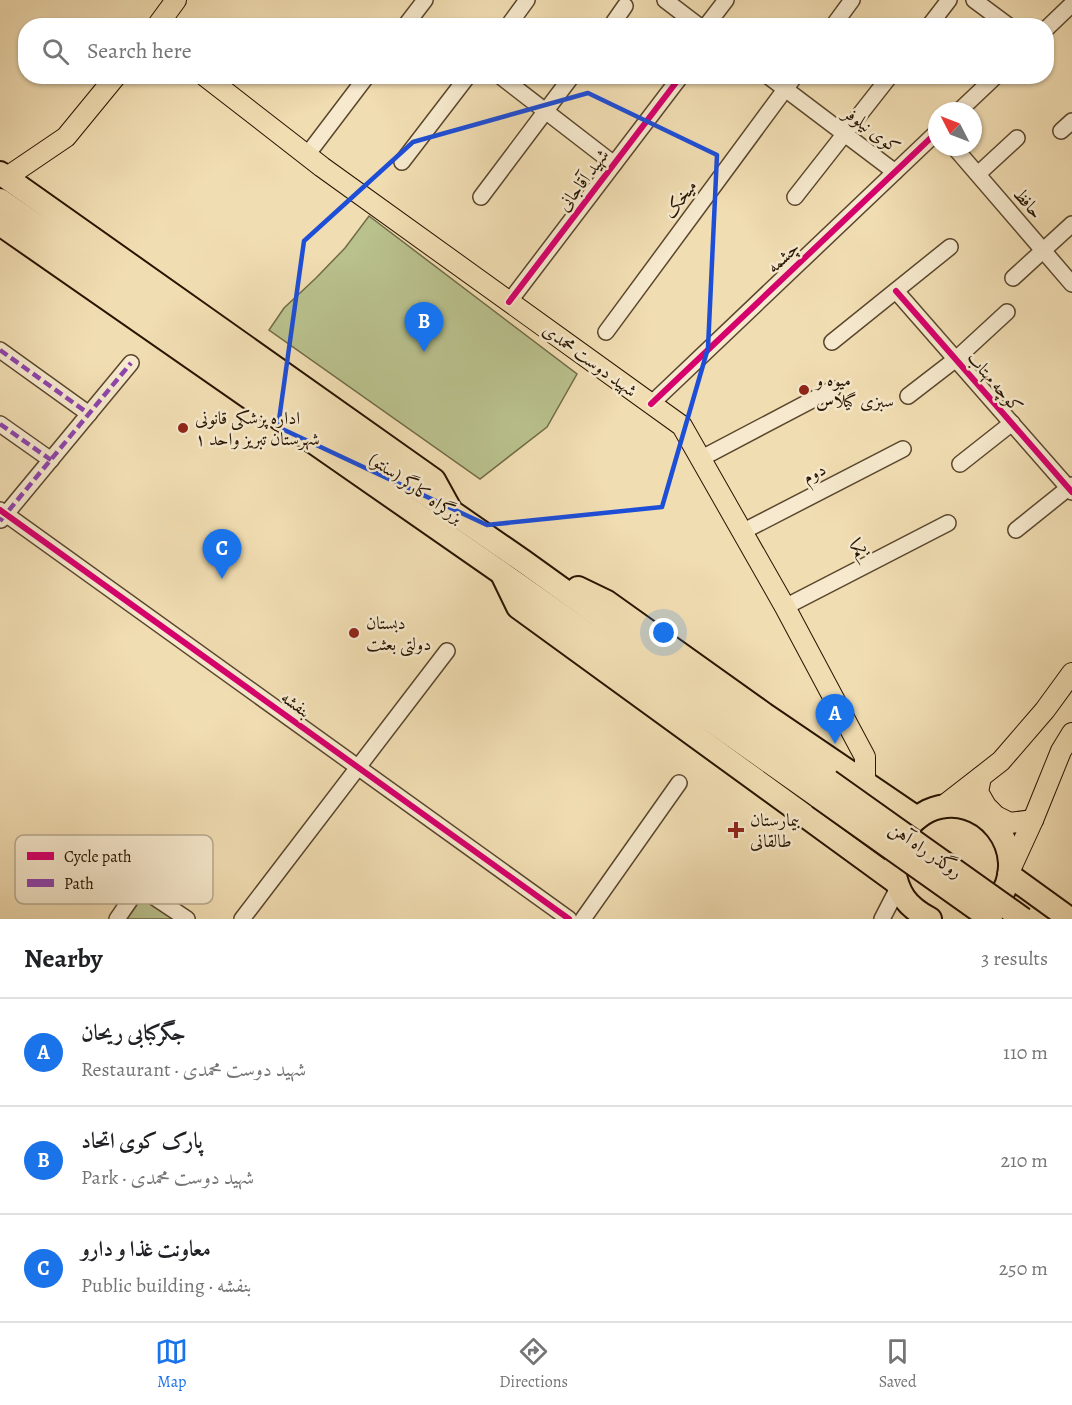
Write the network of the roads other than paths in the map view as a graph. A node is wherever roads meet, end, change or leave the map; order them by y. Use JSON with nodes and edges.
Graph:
{"nodes":[{"id":1,"x":176,"y":0,"type":"edge"},
{"id":2,"x":425,"y":0,"type":"edge"},
{"id":3,"x":527,"y":0,"type":"edge"},
{"id":4,"x":665,"y":0,"type":"edge"},
{"id":5,"x":726,"y":0,"type":"edge"},
{"id":6,"x":852,"y":0,"type":"edge"},
{"id":7,"x":949,"y":0,"type":"edge"},
{"id":8,"x":974,"y":0,"type":"edge"},
{"id":9,"x":1072,"y":4,"type":"edge"},
{"id":10,"x":625,"y":6,"type":"dead end"},
{"id":11,"x":163,"y":18,"type":"edge"},
{"id":12,"x":411,"y":18,"type":"edge"},
{"id":13,"x":513,"y":18,"type":"edge"},
{"id":14,"x":617,"y":18,"type":"edge"},
{"id":15,"x":689,"y":18,"type":"edge"},
{"id":16,"x":712,"y":18,"type":"edge"},
{"id":17,"x":839,"y":18,"type":"edge"},
{"id":18,"x":935,"y":18,"type":"edge"},
{"id":19,"x":998,"y":18,"type":"edge"},
{"id":20,"x":1054,"y":21,"type":"edge"},
{"id":21,"x":109,"y":84,"type":"edge"},
{"id":22,"x":215,"y":84,"type":"edge"},
{"id":23,"x":361,"y":84,"type":"edge"},
{"id":24,"x":462,"y":84,"type":"edge"},
{"id":25,"x":511,"y":84,"type":"edge"},
{"id":26,"x":566,"y":84,"type":"edge"},
{"id":27,"x":675,"y":84,"type":"edge"},
{"id":28,"x":778,"y":84,"type":"edge"},
{"id":29,"x":789,"y":84,"type":"edge"},
{"id":30,"x":884,"y":84,"type":"edge"},
{"id":31,"x":988,"y":84,"type":"edge"},
{"id":32,"x":785,"y":90,"type":"junction"},
{"id":33,"x":969,"y":102,"type":"edge"},
{"id":34,"x":546,"y":111,"type":"junction"},
{"id":35,"x":846,"y":134,"type":"junction"},
{"id":36,"x":1017,"y":138,"type":"dead end"},
{"id":37,"x":928,"y":141,"type":"edge"},
{"id":38,"x":307,"y":155,"type":"junction"},
{"id":39,"x":962,"y":156,"type":"edge"},
{"id":40,"x":402,"y":162,"type":"dead end"},
{"id":41,"x":614,"y":164,"type":"junction"},
{"id":42,"x":895,"y":172,"type":"junction"},
{"id":43,"x":978,"y":174,"type":"junction"},
{"id":44,"x":3,"y":175,"type":"edge"},
{"id":45,"x":481,"y":197,"type":"dead end"},
{"id":46,"x":795,"y":197,"type":"dead end"},
{"id":47,"x":0,"y":200,"type":"edge"},
{"id":48,"x":0,"y":224,"type":"edge"},
{"id":49,"x":1072,"y":224,"type":"edge"},
{"id":50,"x":950,"y":247,"type":"dead end"},
{"id":51,"x":1043,"y":250,"type":"junction"},
{"id":52,"x":1013,"y":278,"type":"dead end"},
{"id":53,"x":1072,"y":284,"type":"edge"},
{"id":54,"x":896,"y":291,"type":"junction"},
{"id":55,"x":509,"y":302,"type":"junction"},
{"id":56,"x":1007,"y":312,"type":"dead end"},
{"id":57,"x":606,"y":332,"type":"dead end"},
{"id":58,"x":832,"y":342,"type":"dead end"},
{"id":59,"x":0,"y":350,"type":"edge"},
{"id":60,"x":956,"y":359,"type":"junction"},
{"id":61,"x":131,"y":363,"type":"dead end"},
{"id":62,"x":833,"y":389,"type":"dead end"},
{"id":63,"x":908,"y":396,"type":"dead end"},
{"id":64,"x":651,"y":404,"type":"junction"},
{"id":65,"x":89,"y":414,"type":"junction"},
{"id":66,"x":1012,"y":423,"type":"junction"},
{"id":67,"x":0,"y":424,"type":"edge"},
{"id":68,"x":903,"y":449,"type":"dead end"},
{"id":69,"x":700,"y":459,"type":"junction"},
{"id":70,"x":51,"y":460,"type":"junction"},
{"id":71,"x":960,"y":464,"type":"dead end"},
{"id":72,"x":1071,"y":489,"type":"edge"},
{"id":73,"x":452,"y":513,"type":"junction"},
{"id":74,"x":2,"y":515,"type":"edge"},
{"id":75,"x":948,"y":523,"type":"dead end"},
{"id":76,"x":1017,"y":530,"type":"dead end"},
{"id":77,"x":742,"y":532,"type":"junction"},
{"id":78,"x":523,"y":561,"type":"junction"},
{"id":79,"x":503,"y":574,"type":"junction"},
{"id":80,"x":786,"y":607,"type":"junction"},
{"id":81,"x":447,"y":651,"type":"dead end"},
{"id":82,"x":1072,"y":673,"type":"edge"},
{"id":83,"x":1072,"y":733,"type":"edge"},
{"id":84,"x":358,"y":767,"type":"junction"},
{"id":85,"x":981,"y":777,"type":"junction"},
{"id":86,"x":865,"y":782,"type":"junction"},
{"id":87,"x":679,"y":783,"type":"dead end"},
{"id":88,"x":824,"y":789,"type":"junction"},
{"id":89,"x":942,"y":807,"type":"junction"},
{"id":90,"x":917,"y":818,"type":"junction"},
{"id":91,"x":1033,"y":820,"type":"junction"},
{"id":92,"x":814,"y":824,"type":"junction"},
{"id":93,"x":1010,"y":872,"type":"junction"},
{"id":94,"x":897,"y":885,"type":"junction"},
{"id":95,"x":128,"y":904,"type":"edge"},
{"id":96,"x":164,"y":904,"type":"edge"},
{"id":97,"x":117,"y":919,"type":"edge"},
{"id":98,"x":187,"y":919,"type":"edge"},
{"id":99,"x":242,"y":919,"type":"edge"},
{"id":100,"x":569,"y":919,"type":"edge"},
{"id":101,"x":583,"y":919,"type":"edge"},
{"id":102,"x":882,"y":919,"type":"edge"},
{"id":103,"x":930,"y":919,"type":"edge"},
{"id":104,"x":973,"y":919,"type":"edge"},
{"id":105,"x":991,"y":919,"type":"edge"},
{"id":106,"x":1023,"y":919,"type":"edge"},
{"id":107,"x":1070,"y":919,"type":"edge"}],
"edges":[{"from":1,"to":11,"type":"main road"},
{"from":2,"to":12,"type":"street"},
{"from":3,"to":13,"type":"street"},
{"from":4,"to":15,"type":"street"},
{"from":5,"to":16,"type":"street"},
{"from":6,"to":17,"type":"street"},
{"from":7,"to":18,"type":"street"},
{"from":8,"to":19,"type":"street"},
{"from":9,"to":20,"type":"street"},
{"from":10,"to":14,"type":"street"},
{"from":21,"to":44,"type":"main road"},
{"from":22,"to":38,"type":"main road","name":"شهید دوست محمدی"},
{"from":23,"to":38,"type":"street"},
{"from":24,"to":40,"type":"street"},
{"from":25,"to":34,"type":"street"},
{"from":26,"to":34,"type":"street"},
{"from":27,"to":41,"type":"street","name":"شهید آقاجانی"},
{"from":28,"to":32,"type":"street","name":"کوی نیلوفر"},
{"from":29,"to":32,"type":"street"},
{"from":30,"to":35,"type":"street"},
{"from":31,"to":33,"type":"street"},
{"from":32,"to":35,"type":"street","name":"کوی نیلوفر"},
{"from":32,"to":57,"type":"street","name":"میخک"},
{"from":34,"to":41,"type":"street"},
{"from":34,"to":45,"type":"street"},
{"from":35,"to":42,"type":"street","name":"کوی نیلوفر"},
{"from":35,"to":46,"type":"street"},
{"from":36,"to":43,"type":"street"},
{"from":37,"to":42,"type":"street","name":"چشمه"},
{"from":38,"to":55,"type":"main road","name":"شهید دوست محمدی"},
{"from":39,"to":43,"type":"street","name":"حافظ"},
{"from":41,"to":55,"type":"street","name":"شهید آقاجانی"},
{"from":42,"to":64,"type":"street","name":"چشمه"},
{"from":43,"to":51,"type":"street","name":"حافظ"},
{"from":44,"to":73,"type":"highway"},
{"from":47,"to":73,"type":"highway","name":"بزرگراه کارگر (سنتو)"},
{"from":48,"to":79,"type":"highway","name":"بزرگراه کارگر (سنتو)"},
{"from":49,"to":51,"type":"street"},
{"from":50,"to":54,"type":"street"},
{"from":51,"to":52,"type":"street"},
{"from":51,"to":53,"type":"street","name":"حافظ"},
{"from":54,"to":58,"type":"street"},
{"from":54,"to":60,"type":"street","name":"کوچه مهتاب"},
{"from":55,"to":64,"type":"main road","name":"شهید دوست محمدی"},
{"from":56,"to":60,"type":"street"},
{"from":59,"to":65,"type":"street"},
{"from":60,"to":63,"type":"street"},
{"from":60,"to":66,"type":"street","name":"کوچه مهتاب"},
{"from":61,"to":65,"type":"street"},
{"from":62,"to":69,"type":"street"},
{"from":64,"to":69,"type":"main road","name":"شهید دوست محمدی"},
{"from":65,"to":70,"type":"street"},
{"from":66,"to":71,"type":"street"},
{"from":66,"to":72,"type":"street","name":"کوچه مهتاب"},
{"from":67,"to":70,"type":"street"},
{"from":68,"to":77,"type":"street","name":"دوم"},
{"from":69,"to":77,"type":"main road","name":"شهید دوست محمدی"},
{"from":70,"to":74,"type":"street"},
{"from":72,"to":76,"type":"street"},
{"from":73,"to":78,"type":"highway","name":"بزرگراه کارگر (سنتو)"},
{"from":74,"to":84,"type":"street","name":"بنفشه"},
{"from":75,"to":80,"type":"street","name":"یکم"},
{"from":77,"to":80,"type":"main road","name":"شهید دوست محمدی"},
{"from":78,"to":86,"type":"highway"},
{"from":78,"to":88,"type":"highway","name":"بزرگراه کارگر (سنتو)"},
{"from":79,"to":88,"type":"highway","name":"بزرگراه کارگر (سنتو)"},
{"from":79,"to":92,"type":"highway"},
{"from":80,"to":86,"type":"main road","name":"شهید دوست محمدی"},
{"from":81,"to":84,"type":"street"},
{"from":82,"to":85,"type":"main road"},
{"from":83,"to":91,"type":"main road"},
{"from":84,"to":99,"type":"street"},
{"from":84,"to":100,"type":"street","name":"بنفشه"},
{"from":85,"to":89,"type":"main road"},
{"from":85,"to":91,"type":"main road"},
{"from":86,"to":90,"type":"highway"},
{"from":86,"to":92,"type":"highway"},
{"from":87,"to":101,"type":"street"},
{"from":88,"to":105,"type":"highway","name":"روگذر راه آهن","bridge":true},
{"from":88,"to":106,"type":"highway","name":"روگذر راه آهن","bridge":true},
{"from":89,"to":90,"type":"highway"},
{"from":89,"to":93,"type":"highway"},
{"from":90,"to":94,"type":"highway"},
{"from":91,"to":93,"type":"main road"},
{"from":92,"to":94,"type":"highway"},
{"from":93,"to":104,"type":"highway"},
{"from":93,"to":107,"type":"highway"},
{"from":94,"to":102,"type":"street"},
{"from":94,"to":103,"type":"highway"},
{"from":95,"to":97,"type":"street"},
{"from":96,"to":98,"type":"street"}]}
